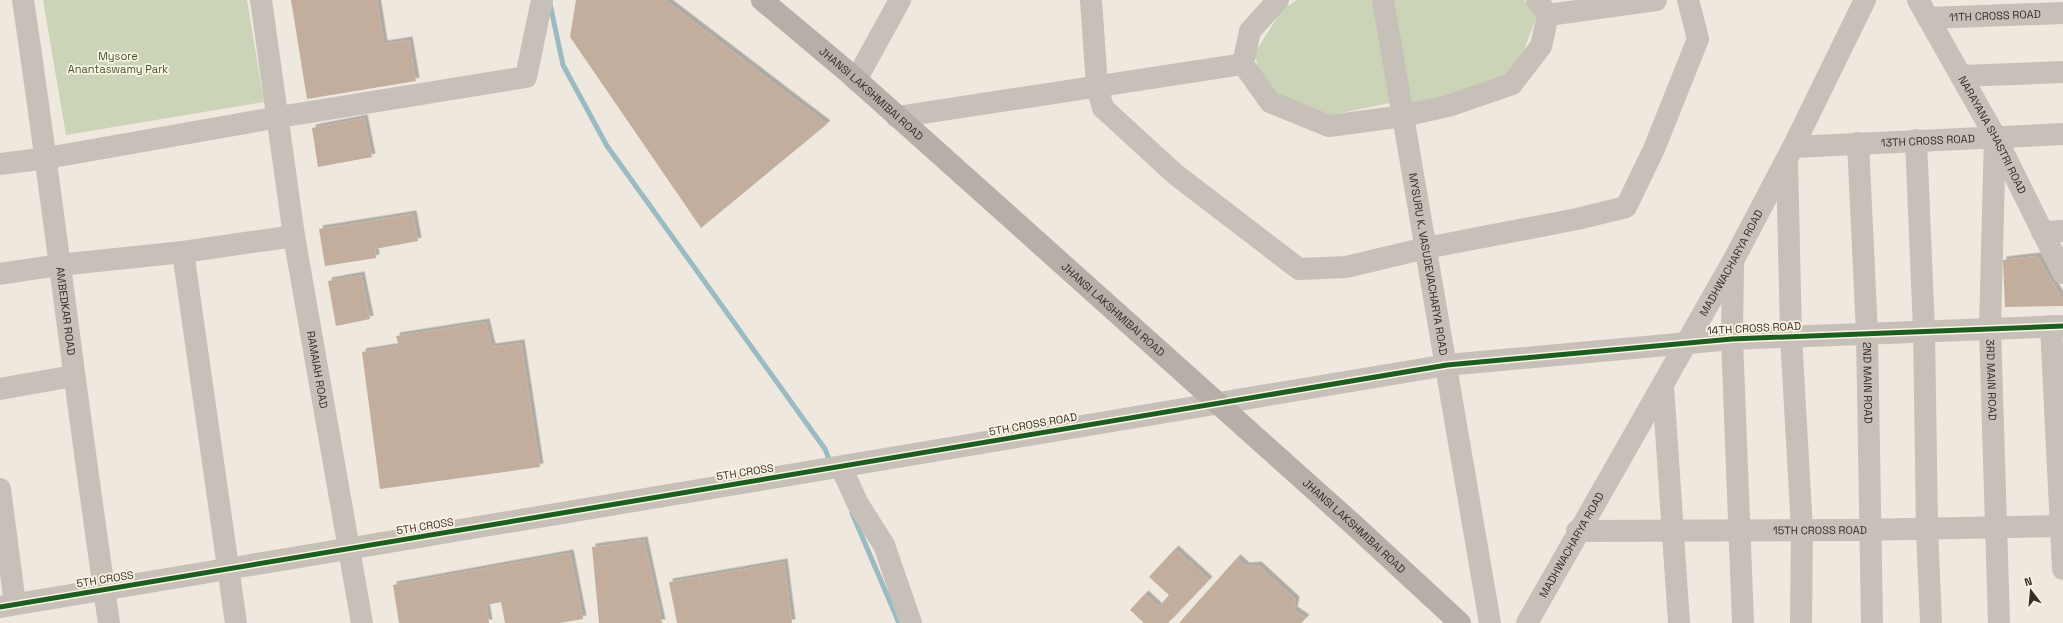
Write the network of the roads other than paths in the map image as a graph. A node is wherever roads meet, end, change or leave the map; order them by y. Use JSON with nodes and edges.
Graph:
{"nodes":[{"id":1,"x":23,"y":0,"type":"edge"},
{"id":2,"x":261,"y":0,"type":"edge"},
{"id":3,"x":542,"y":0,"type":"edge"},
{"id":4,"x":762,"y":0,"type":"edge"},
{"id":5,"x":900,"y":0,"type":"edge"},
{"id":6,"x":1091,"y":0,"type":"edge"},
{"id":7,"x":1278,"y":0,"type":"edge"},
{"id":8,"x":1384,"y":0,"type":"edge"},
{"id":9,"x":1656,"y":0,"type":"edge"},
{"id":10,"x":1688,"y":0,"type":"edge"},
{"id":11,"x":1865,"y":0,"type":"edge"},
{"id":12,"x":1543,"y":8,"type":"edge"},
{"id":13,"x":1923,"y":9,"type":"edge"},
{"id":14,"x":2063,"y":13,"type":"edge"},
{"id":15,"x":1243,"y":64,"type":"junction"},
{"id":16,"x":2063,"y":72,"type":"edge"},
{"id":17,"x":1961,"y":76,"type":"junction"},
{"id":18,"x":856,"y":80,"type":"junction"},
{"id":19,"x":1097,"y":86,"type":"junction"},
{"id":20,"x":279,"y":116,"type":"junction"},
{"id":21,"x":1403,"y":116,"type":"junction"},
{"id":22,"x":897,"y":117,"type":"junction"},
{"id":23,"x":2063,"y":134,"type":"edge"},
{"id":24,"x":1995,"y":136,"type":"junction"},
{"id":25,"x":1916,"y":140,"type":"junction"},
{"id":26,"x":1858,"y":143,"type":"junction"},
{"id":27,"x":1790,"y":152,"type":"junction"},
{"id":28,"x":47,"y":158,"type":"junction"},
{"id":29,"x":0,"y":164,"type":"edge"},
{"id":30,"x":2053,"y":232,"type":"edge"},
{"id":31,"x":294,"y":236,"type":"junction"},
{"id":32,"x":1426,"y":248,"type":"junction"},
{"id":33,"x":183,"y":252,"type":"junction"},
{"id":34,"x":1733,"y":261,"type":"junction"},
{"id":35,"x":59,"y":265,"type":"junction"},
{"id":36,"x":2063,"y":273,"type":"edge"},
{"id":37,"x":0,"y":274,"type":"edge"},
{"id":38,"x":2057,"y":326,"type":"edge"},
{"id":39,"x":1990,"y":328,"type":"junction"},
{"id":40,"x":1924,"y":330,"type":"junction"},
{"id":41,"x":1867,"y":333,"type":"junction"},
{"id":42,"x":1791,"y":336,"type":"junction"},
{"id":43,"x":1732,"y":338,"type":"junction"},
{"id":44,"x":1685,"y":343,"type":"junction"},
{"id":45,"x":1446,"y":365,"type":"junction"},
{"id":46,"x":73,"y":376,"type":"junction"},
{"id":47,"x":1663,"y":386,"type":"junction"},
{"id":48,"x":0,"y":390,"type":"edge"},
{"id":49,"x":1216,"y":404,"type":"junction"},
{"id":50,"x":847,"y":466,"type":"junction"},
{"id":51,"x":0,"y":489,"type":"edge"},
{"id":52,"x":2062,"y":526,"type":"edge"},
{"id":53,"x":1996,"y":528,"type":"junction"},
{"id":54,"x":1927,"y":529,"type":"junction"},
{"id":55,"x":1740,"y":530,"type":"junction"},
{"id":56,"x":1802,"y":530,"type":"junction"},
{"id":57,"x":1871,"y":530,"type":"junction"},
{"id":58,"x":1578,"y":531,"type":"junction"},
{"id":59,"x":1673,"y":531,"type":"junction"},
{"id":60,"x":348,"y":549,"type":"junction"},
{"id":61,"x":228,"y":569,"type":"junction"},
{"id":62,"x":2063,"y":570,"type":"edge"},
{"id":63,"x":104,"y":589,"type":"junction"},
{"id":64,"x":7,"y":605,"type":"edge"},
{"id":65,"x":109,"y":623,"type":"edge"},
{"id":66,"x":236,"y":623,"type":"edge"},
{"id":67,"x":362,"y":623,"type":"edge"},
{"id":68,"x":911,"y":623,"type":"edge"},
{"id":69,"x":1460,"y":623,"type":"edge"},
{"id":70,"x":1490,"y":623,"type":"edge"},
{"id":71,"x":1527,"y":623,"type":"edge"},
{"id":72,"x":1679,"y":623,"type":"edge"},
{"id":73,"x":1743,"y":623,"type":"edge"},
{"id":74,"x":1801,"y":623,"type":"edge"},
{"id":75,"x":1872,"y":623,"type":"edge"},
{"id":76,"x":1931,"y":623,"type":"edge"},
{"id":77,"x":1999,"y":623,"type":"edge"}],
"edges":[{"from":1,"to":28,"type":"street","name":"AMBEDKAR ROAD"},
{"from":2,"to":20,"type":"street","name":"RAMAIAH ROAD"},
{"from":3,"to":20,"type":"street"},
{"from":4,"to":18,"type":"main road","name":"JHANSI LAKSHMIBAI ROAD"},
{"from":5,"to":18,"type":"street"},
{"from":6,"to":19,"type":"street"},
{"from":7,"to":15,"type":"street"},
{"from":8,"to":21,"type":"street","name":"MYSURU K. VASUDEVACHARYA ROAD"},
{"from":9,"to":12,"type":"street"},
{"from":10,"to":32,"type":"street"},
{"from":11,"to":27,"type":"street","name":"MADHWACHARYA ROAD"},
{"from":12,"to":21,"type":"street"},
{"from":13,"to":14,"type":"street","name":"11TH CROSS ROAD"},
{"from":13,"to":17,"type":"street","name":"NARAYANA SHASTRI ROAD"},
{"from":15,"to":19,"type":"street"},
{"from":15,"to":21,"type":"street"},
{"from":16,"to":17,"type":"street"},
{"from":17,"to":24,"type":"street","name":"NARAYANA SHASTRI ROAD"},
{"from":18,"to":22,"type":"main road","name":"JHANSI LAKSHMIBAI ROAD"},
{"from":19,"to":22,"type":"street"},
{"from":19,"to":32,"type":"street"},
{"from":20,"to":28,"type":"street"},
{"from":20,"to":31,"type":"street","name":"RAMAIAH ROAD"},
{"from":21,"to":32,"type":"street","name":"MYSURU K. VASUDEVACHARYA ROAD"},
{"from":22,"to":49,"type":"main road","name":"JHANSI LAKSHMIBAI ROAD"},
{"from":23,"to":24,"type":"street","name":"13TH CROSS ROAD"},
{"from":24,"to":25,"type":"street","name":"13TH CROSS ROAD"},
{"from":24,"to":30,"type":"street","name":"NARAYANA SHASTRI ROAD"},
{"from":24,"to":39,"type":"street","name":"3RD MAIN ROAD"},
{"from":25,"to":26,"type":"street","name":"13TH CROSS ROAD"},
{"from":25,"to":40,"type":"street"},
{"from":26,"to":27,"type":"street","name":"13TH CROSS ROAD"},
{"from":26,"to":41,"type":"street","name":"2ND MAIN ROAD"},
{"from":27,"to":34,"type":"street","name":"MADHWACHARYA ROAD"},
{"from":27,"to":42,"type":"street"},
{"from":28,"to":29,"type":"street"},
{"from":28,"to":35,"type":"street","name":"AMBEDKAR ROAD"},
{"from":30,"to":36,"type":"street","name":"NARAYANA SHASTRI ROAD"},
{"from":31,"to":33,"type":"street"},
{"from":31,"to":60,"type":"street","name":"RAMAIAH ROAD"},
{"from":32,"to":45,"type":"street","name":"MYSURU K. VASUDEVACHARYA ROAD"},
{"from":33,"to":35,"type":"street"},
{"from":33,"to":61,"type":"street"},
{"from":34,"to":43,"type":"street"},
{"from":34,"to":44,"type":"street","name":"MADHWACHARYA ROAD"},
{"from":35,"to":37,"type":"street"},
{"from":35,"to":46,"type":"street","name":"AMBEDKAR ROAD"},
{"from":38,"to":39,"type":"street","name":"14TH CROSS ROAD"},
{"from":38,"to":52,"type":"street"},
{"from":39,"to":40,"type":"street","name":"14TH CROSS ROAD"},
{"from":39,"to":53,"type":"street","name":"3RD MAIN ROAD"},
{"from":40,"to":41,"type":"street","name":"14TH CROSS ROAD"},
{"from":40,"to":54,"type":"street"},
{"from":41,"to":42,"type":"street","name":"14TH CROSS ROAD"},
{"from":41,"to":57,"type":"street","name":"2ND MAIN ROAD"},
{"from":42,"to":43,"type":"street","name":"14TH CROSS ROAD"},
{"from":42,"to":56,"type":"street"},
{"from":43,"to":44,"type":"street","name":"14TH CROSS ROAD"},
{"from":43,"to":55,"type":"street"},
{"from":44,"to":45,"type":"street","name":"14TH CROSS ROAD"},
{"from":44,"to":47,"type":"street","name":"MADHWACHARYA ROAD"},
{"from":45,"to":49,"type":"street","name":"5TH CROSS ROAD"},
{"from":45,"to":70,"type":"street","name":"MYSURU K. VASUDEVACHARYA ROAD"},
{"from":46,"to":48,"type":"street"},
{"from":46,"to":63,"type":"street","name":"AMBEDKAR ROAD"},
{"from":47,"to":58,"type":"street","name":"MADHWACHARYA ROAD"},
{"from":47,"to":59,"type":"street"},
{"from":49,"to":50,"type":"street","name":"5TH CROSS ROAD"},
{"from":49,"to":69,"type":"main road","name":"JHANSI LAKSHMIBAI ROAD"},
{"from":50,"to":60,"type":"street","name":"5TH CROSS"},
{"from":50,"to":68,"type":"street"},
{"from":51,"to":64,"type":"street"},
{"from":52,"to":53,"type":"street","name":"15TH CROSS ROAD"},
{"from":52,"to":62,"type":"street"},
{"from":53,"to":54,"type":"street","name":"15TH CROSS ROAD"},
{"from":53,"to":77,"type":"street","name":"3RD MAIN ROAD"},
{"from":54,"to":57,"type":"street","name":"15TH CROSS ROAD"},
{"from":54,"to":76,"type":"street"},
{"from":55,"to":56,"type":"street","name":"15TH CROSS ROAD"},
{"from":55,"to":59,"type":"street","name":"15TH CROSS ROAD"},
{"from":55,"to":73,"type":"street"},
{"from":56,"to":57,"type":"street","name":"15TH CROSS ROAD"},
{"from":56,"to":74,"type":"street"},
{"from":57,"to":75,"type":"street","name":"2ND MAIN ROAD"},
{"from":58,"to":59,"type":"street","name":"15TH CROSS ROAD"},
{"from":58,"to":71,"type":"street","name":"MADHWACHARYA ROAD"},
{"from":59,"to":72,"type":"street"},
{"from":60,"to":61,"type":"street","name":"5TH CROSS"},
{"from":60,"to":67,"type":"street","name":"RAMAIAH ROAD"},
{"from":61,"to":63,"type":"street","name":"5TH CROSS"},
{"from":61,"to":66,"type":"street"},
{"from":63,"to":64,"type":"street","name":"5TH CROSS"},
{"from":63,"to":65,"type":"street","name":"AMBEDKAR ROAD"}]}
